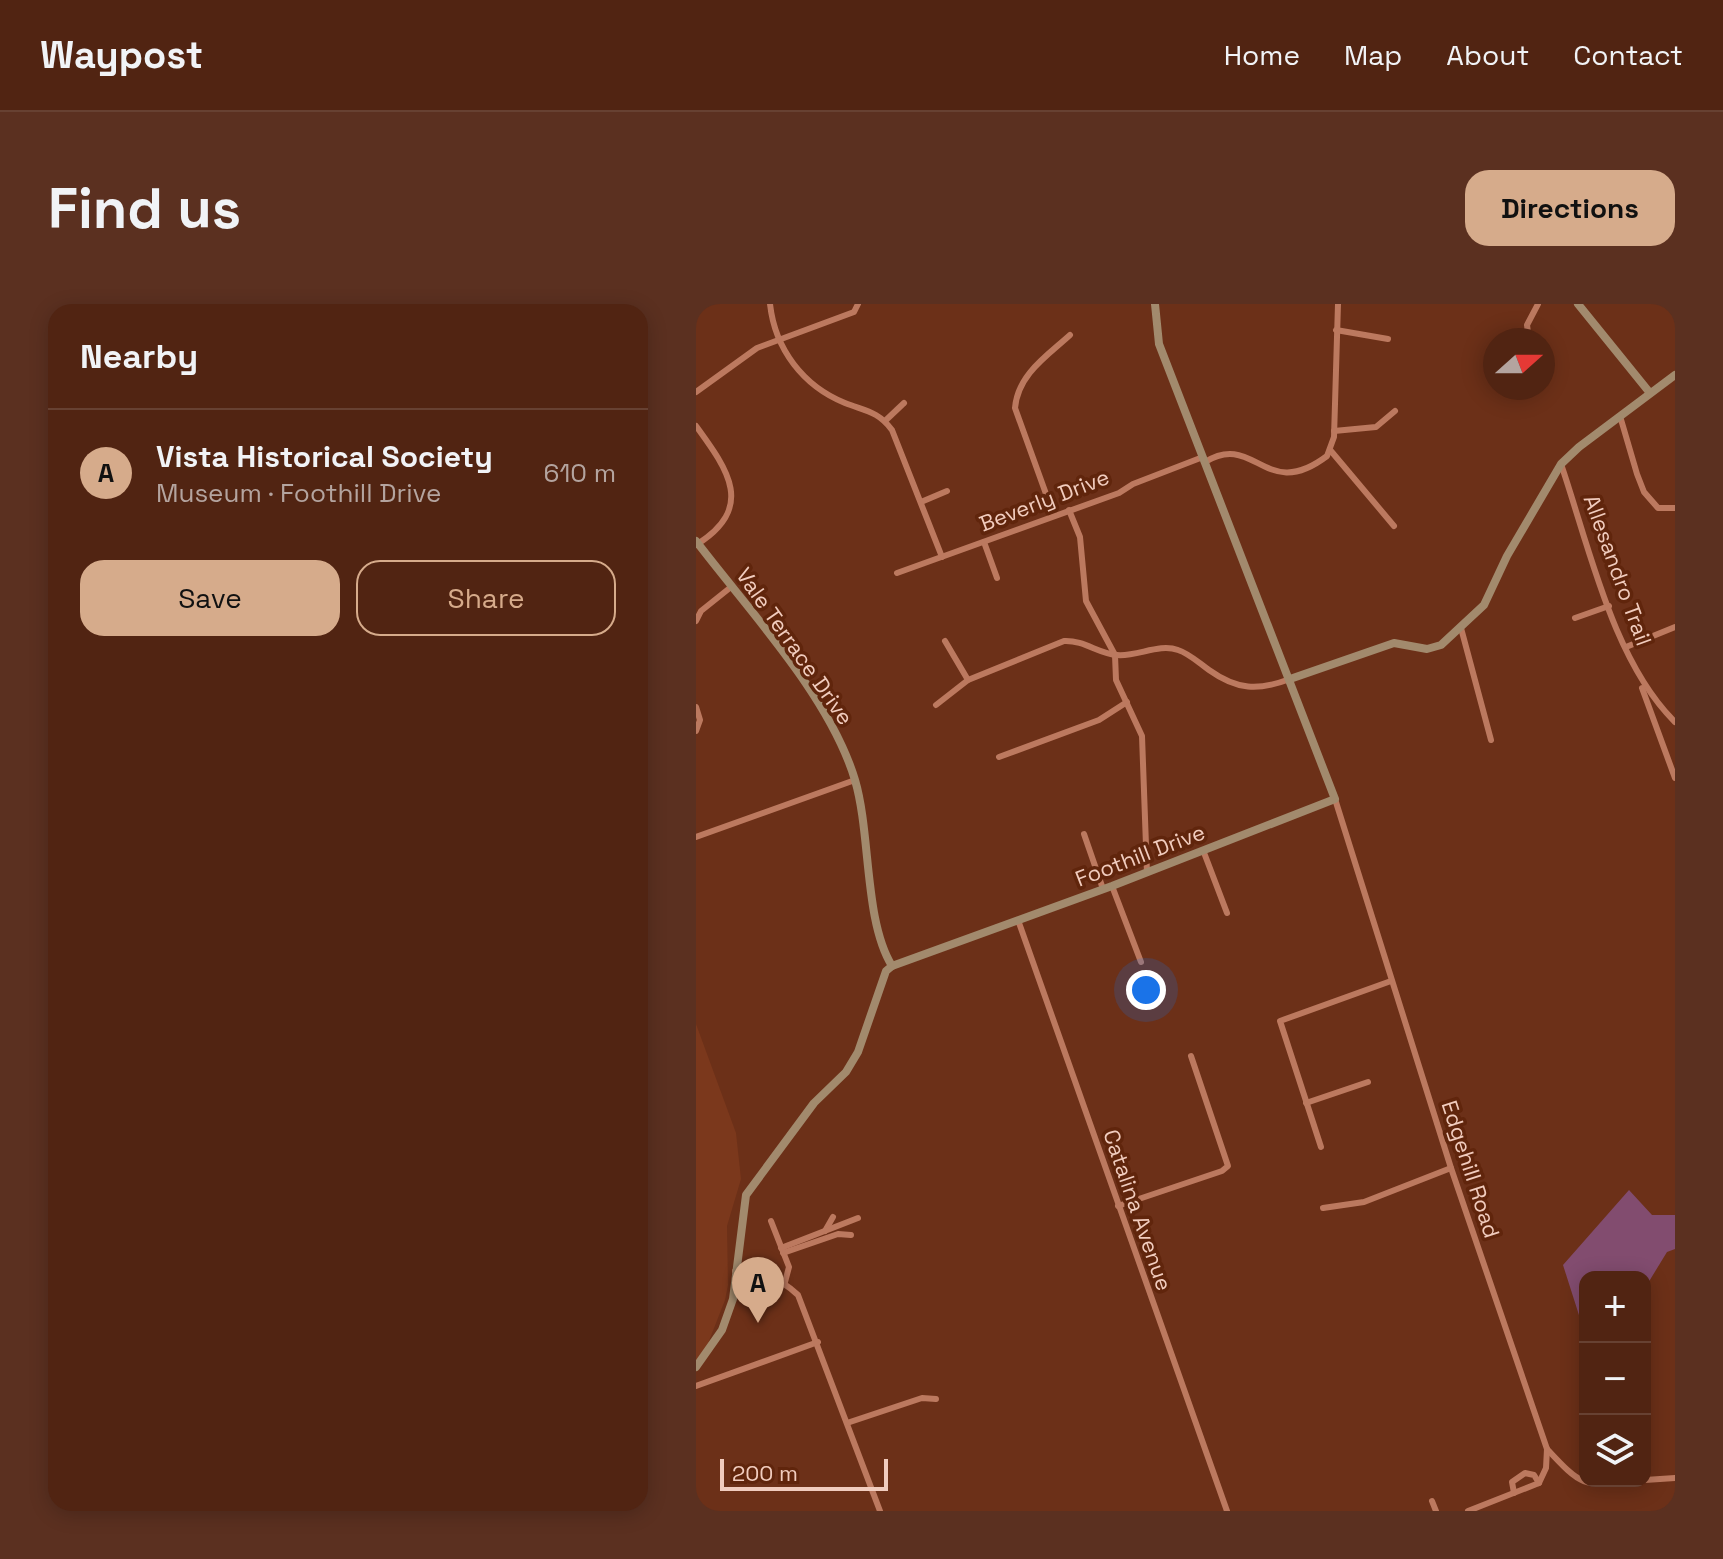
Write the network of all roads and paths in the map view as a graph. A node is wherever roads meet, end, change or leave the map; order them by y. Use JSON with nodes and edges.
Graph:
{"nodes":[{"id":1,"x":770,"y":304,"type":"edge"},
{"id":2,"x":858,"y":304,"type":"edge"},
{"id":3,"x":1155,"y":304,"type":"edge"},
{"id":4,"x":1338,"y":304,"type":"edge"},
{"id":5,"x":1538,"y":304,"type":"edge"},
{"id":6,"x":1578,"y":304,"type":"edge"},
{"id":7,"x":1527,"y":328,"type":"edge"},
{"id":8,"x":1336,"y":330,"type":"junction"},
{"id":9,"x":1070,"y":335,"type":"dead end"},
{"id":10,"x":780,"y":339,"type":"junction"},
{"id":11,"x":1388,"y":339,"type":"dead end"},
{"id":12,"x":1675,"y":375,"type":"edge"},
{"id":13,"x":696,"y":392,"type":"edge"},
{"id":14,"x":1650,"y":393,"type":"junction"},
{"id":15,"x":904,"y":403,"type":"dead end"},
{"id":16,"x":1395,"y":411,"type":"dead end"},
{"id":17,"x":1620,"y":416,"type":"junction"},
{"id":18,"x":885,"y":421,"type":"junction"},
{"id":19,"x":696,"y":426,"type":"edge"},
{"id":20,"x":1334,"y":431,"type":"junction"},
{"id":21,"x":1331,"y":451,"type":"junction"},
{"id":22,"x":1204,"y":459,"type":"junction"},
{"id":23,"x":1561,"y":464,"type":"junction"},
{"id":24,"x":947,"y":491,"type":"dead end"},
{"id":25,"x":921,"y":502,"type":"junction"},
{"id":26,"x":1675,"y":508,"type":"edge"},
{"id":27,"x":1069,"y":510,"type":"junction"},
{"id":28,"x":1054,"y":516,"type":"junction"},
{"id":29,"x":1394,"y":526,"type":"dead end"},
{"id":30,"x":984,"y":542,"type":"junction"},
{"id":31,"x":697,"y":544,"type":"edge"},
{"id":32,"x":942,"y":557,"type":"junction"},
{"id":33,"x":897,"y":573,"type":"dead end"},
{"id":34,"x":997,"y":578,"type":"dead end"},
{"id":35,"x":731,"y":587,"type":"junction"},
{"id":36,"x":1609,"y":606,"type":"junction"},
{"id":37,"x":1575,"y":618,"type":"dead end"},
{"id":38,"x":696,"y":621,"type":"edge"},
{"id":39,"x":1675,"y":627,"type":"edge"},
{"id":40,"x":1461,"y":628,"type":"junction"},
{"id":41,"x":945,"y":641,"type":"dead end"},
{"id":42,"x":1626,"y":647,"type":"junction"},
{"id":43,"x":1115,"y":655,"type":"junction"},
{"id":44,"x":1290,"y":679,"type":"junction"},
{"id":45,"x":968,"y":680,"type":"junction"},
{"id":46,"x":1640,"y":681,"type":"junction"},
{"id":47,"x":1127,"y":702,"type":"junction"},
{"id":48,"x":936,"y":705,"type":"dead end"},
{"id":49,"x":696,"y":707,"type":"edge"},
{"id":50,"x":1675,"y":722,"type":"edge"},
{"id":51,"x":696,"y":731,"type":"edge"},
{"id":52,"x":1491,"y":740,"type":"dead end"},
{"id":53,"x":999,"y":757,"type":"dead end"},
{"id":54,"x":1675,"y":778,"type":"edge"},
{"id":55,"x":855,"y":780,"type":"junction"},
{"id":56,"x":1335,"y":799,"type":"junction"},
{"id":57,"x":1084,"y":834,"type":"dead end"},
{"id":58,"x":696,"y":837,"type":"edge"},
{"id":59,"x":1203,"y":850,"type":"junction"},
{"id":60,"x":1147,"y":873,"type":"junction"},
{"id":61,"x":1108,"y":888,"type":"junction"},
{"id":62,"x":1227,"y":913,"type":"dead end"},
{"id":63,"x":1018,"y":920,"type":"junction"},
{"id":64,"x":1141,"y":962,"type":"dead end"},
{"id":65,"x":892,"y":966,"type":"junction"},
{"id":66,"x":1391,"y":981,"type":"junction"},
{"id":67,"x":1191,"y":1056,"type":"dead end"},
{"id":68,"x":1368,"y":1082,"type":"dead end"},
{"id":69,"x":1306,"y":1103,"type":"junction"},
{"id":70,"x":1321,"y":1147,"type":"dead end"},
{"id":71,"x":1451,"y":1168,"type":"junction"},
{"id":72,"x":1118,"y":1206,"type":"junction"},
{"id":73,"x":1323,"y":1208,"type":"dead end"},
{"id":74,"x":833,"y":1217,"type":"dead end"},
{"id":75,"x":858,"y":1218,"type":"dead end"},
{"id":76,"x":771,"y":1221,"type":"dead end"},
{"id":77,"x":825,"y":1231,"type":"junction"},
{"id":78,"x":851,"y":1235,"type":"dead end"},
{"id":79,"x":782,"y":1250,"type":"junction"},
{"id":80,"x":735,"y":1271,"type":"junction"},
{"id":81,"x":785,"y":1282,"type":"junction"},
{"id":82,"x":818,"y":1342,"type":"junction"},
{"id":83,"x":696,"y":1367,"type":"edge"},
{"id":84,"x":696,"y":1386,"type":"edge"},
{"id":85,"x":936,"y":1399,"type":"dead end"},
{"id":86,"x":847,"y":1423,"type":"junction"},
{"id":87,"x":1547,"y":1449,"type":"junction"},
{"id":88,"x":1675,"y":1478,"type":"edge"},
{"id":89,"x":1579,"y":1480,"type":"edge"},
{"id":90,"x":1651,"y":1480,"type":"edge"},
{"id":91,"x":1539,"y":1483,"type":"junction"},
{"id":92,"x":1514,"y":1493,"type":"junction"},
{"id":93,"x":1432,"y":1501,"type":"dead end"},
{"id":94,"x":880,"y":1511,"type":"edge"},
{"id":95,"x":1227,"y":1511,"type":"edge"},
{"id":96,"x":1436,"y":1511,"type":"edge"},
{"id":97,"x":1468,"y":1511,"type":"edge"}],
"edges":[{"from":1,"to":10,"type":"street"},
{"from":2,"to":10,"type":"street"},
{"from":3,"to":22,"type":"street"},
{"from":4,"to":8,"type":"street"},
{"from":5,"to":7,"type":"street"},
{"from":6,"to":14,"type":"street"},
{"from":8,"to":11,"type":"street"},
{"from":8,"to":20,"type":"street"},
{"from":9,"to":28,"type":"street"},
{"from":10,"to":13,"type":"street"},
{"from":10,"to":18,"type":"street"},
{"from":12,"to":14,"type":"street"},
{"from":14,"to":17,"type":"street"},
{"from":15,"to":18,"type":"street"},
{"from":16,"to":20,"type":"street"},
{"from":17,"to":23,"type":"street"},
{"from":17,"to":26,"type":"street"},
{"from":18,"to":25,"type":"street"},
{"from":19,"to":31,"type":"street"},
{"from":20,"to":21,"type":"street"},
{"from":21,"to":22,"type":"street","name":"Beverly Drive"},
{"from":21,"to":29,"type":"street"},
{"from":22,"to":27,"type":"street","name":"Beverly Drive"},
{"from":22,"to":44,"type":"street"},
{"from":23,"to":36,"type":"street","name":"Allesandro Trail"},
{"from":23,"to":40,"type":"street"},
{"from":24,"to":25,"type":"street"},
{"from":25,"to":32,"type":"street"},
{"from":27,"to":28,"type":"street","name":"Beverly Drive"},
{"from":27,"to":43,"type":"street"},
{"from":28,"to":30,"type":"street","name":"Beverly Drive"},
{"from":30,"to":32,"type":"street","name":"Beverly Drive"},
{"from":30,"to":34,"type":"street"},
{"from":31,"to":35,"type":"street","name":"Vale Terrace Drive"},
{"from":32,"to":33,"type":"street","name":"Beverly Drive"},
{"from":35,"to":38,"type":"street"},
{"from":35,"to":55,"type":"street","name":"Vale Terrace Drive"},
{"from":36,"to":37,"type":"street"},
{"from":36,"to":42,"type":"street","name":"Allesandro Trail"},
{"from":39,"to":42,"type":"street"},
{"from":40,"to":44,"type":"street"},
{"from":40,"to":52,"type":"street"},
{"from":41,"to":45,"type":"street"},
{"from":42,"to":46,"type":"street","name":"Allesandro Trail"},
{"from":43,"to":44,"type":"street"},
{"from":43,"to":45,"type":"street"},
{"from":43,"to":47,"type":"street"},
{"from":44,"to":56,"type":"street"},
{"from":45,"to":48,"type":"street"},
{"from":46,"to":50,"type":"street","name":"Allesandro Trail"},
{"from":46,"to":54,"type":"street"},
{"from":47,"to":53,"type":"street"},
{"from":47,"to":60,"type":"street"},
{"from":49,"to":51,"type":"street"},
{"from":55,"to":58,"type":"street"},
{"from":55,"to":65,"type":"street","name":"Vale Terrace Drive"},
{"from":56,"to":59,"type":"street","name":"Foothill Drive"},
{"from":56,"to":66,"type":"street","name":"Edgehill Road"},
{"from":57,"to":61,"type":"street"},
{"from":59,"to":60,"type":"street","name":"Foothill Drive"},
{"from":59,"to":62,"type":"street"},
{"from":60,"to":61,"type":"street","name":"Foothill Drive"},
{"from":61,"to":63,"type":"street","name":"Foothill Drive"},
{"from":61,"to":64,"type":"street"},
{"from":63,"to":65,"type":"street","name":"Foothill Drive"},
{"from":63,"to":72,"type":"street","name":"Catalina Avenue"},
{"from":65,"to":80,"type":"street"},
{"from":66,"to":69,"type":"street"},
{"from":66,"to":71,"type":"street","name":"Edgehill Road"},
{"from":67,"to":72,"type":"street"},
{"from":68,"to":69,"type":"street"},
{"from":69,"to":70,"type":"street"},
{"from":71,"to":73,"type":"street"},
{"from":71,"to":87,"type":"street","name":"Edgehill Road"},
{"from":72,"to":95,"type":"street","name":"Catalina Avenue"},
{"from":74,"to":77,"type":"street"},
{"from":75,"to":77,"type":"street"},
{"from":76,"to":79,"type":"street"},
{"from":77,"to":79,"type":"street"},
{"from":78,"to":79,"type":"street"},
{"from":79,"to":81,"type":"street"},
{"from":80,"to":81,"type":"street"},
{"from":80,"to":83,"type":"street"},
{"from":81,"to":82,"type":"street"},
{"from":82,"to":84,"type":"street"},
{"from":82,"to":86,"type":"street"},
{"from":85,"to":86,"type":"street"},
{"from":86,"to":94,"type":"street"},
{"from":87,"to":89,"type":"street","name":"Edgehill Road"},
{"from":87,"to":91,"type":"street"},
{"from":88,"to":90,"type":"street"},
{"from":91,"to":92,"type":"street"},
{"from":91,"to":92,"type":"street"},
{"from":92,"to":97,"type":"street"},
{"from":93,"to":96,"type":"street"}]}
